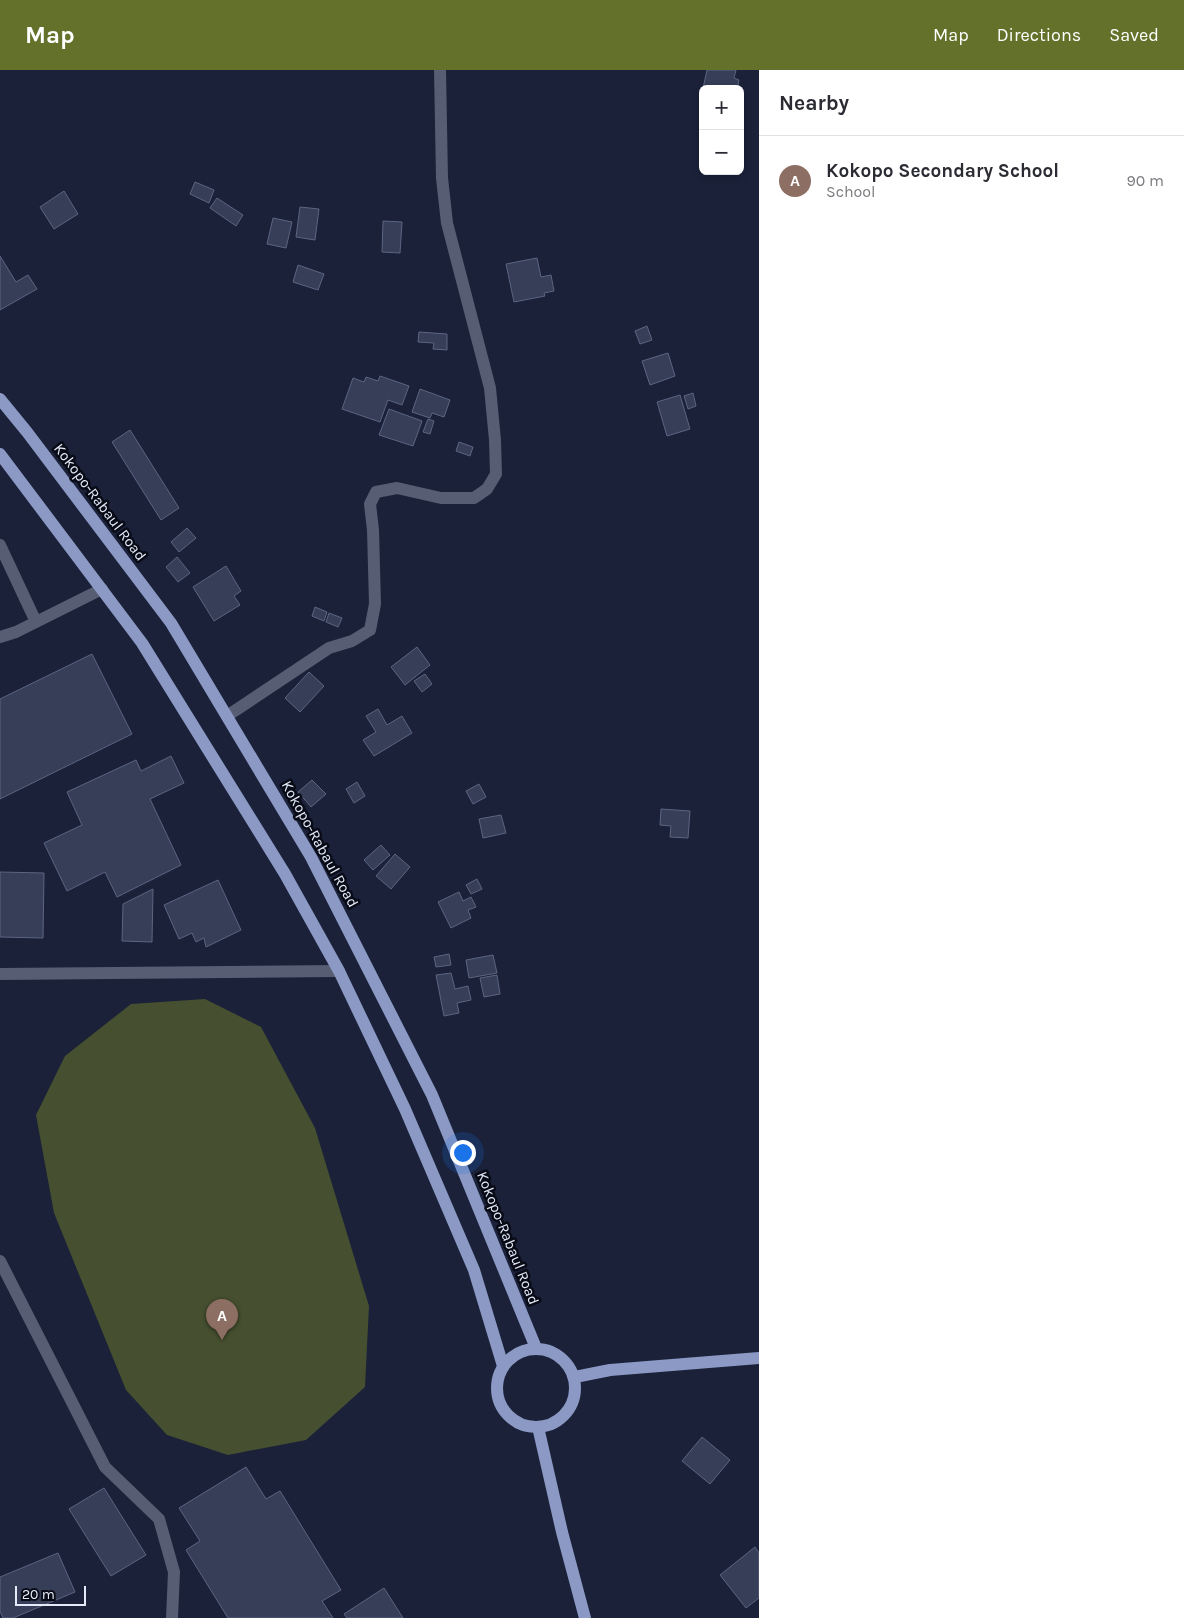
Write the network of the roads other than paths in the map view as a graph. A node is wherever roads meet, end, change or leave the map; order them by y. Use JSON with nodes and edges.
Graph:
{"nodes":[{"id":1,"x":440,"y":70,"type":"edge"},
{"id":2,"x":0,"y":399,"type":"edge"},
{"id":3,"x":0,"y":454,"type":"edge"},
{"id":4,"x":0,"y":545,"type":"edge"},
{"id":5,"x":102,"y":589,"type":"junction"},
{"id":6,"x":36,"y":622,"type":"junction"},
{"id":7,"x":0,"y":637,"type":"edge"},
{"id":8,"x":227,"y":716,"type":"junction"},
{"id":9,"x":339,"y":972,"type":"junction"},
{"id":10,"x":0,"y":974,"type":"edge"},
{"id":11,"x":0,"y":1260,"type":"edge"},
{"id":12,"x":536,"y":1348,"type":"junction"},
{"id":13,"x":759,"y":1358,"type":"edge"},
{"id":14,"x":503,"y":1366,"type":"junction"},
{"id":15,"x":575,"y":1377,"type":"junction"},
{"id":16,"x":538,"y":1427,"type":"junction"},
{"id":17,"x":172,"y":1618,"type":"edge"},
{"id":18,"x":585,"y":1618,"type":"edge"}],
"edges":[{"from":1,"to":8,"type":"street"},
{"from":2,"to":8,"type":"main road","name":"Kokopo-Rabaul Road"},
{"from":3,"to":5,"type":"main road"},
{"from":4,"to":6,"type":"street"},
{"from":5,"to":6,"type":"street"},
{"from":5,"to":9,"type":"main road"},
{"from":6,"to":7,"type":"street"},
{"from":8,"to":12,"type":"main road","name":"Kokopo-Rabaul Road"},
{"from":9,"to":10,"type":"street"},
{"from":9,"to":14,"type":"main road"},
{"from":11,"to":17,"type":"street"},
{"from":12,"to":14,"type":"main road"},
{"from":12,"to":15,"type":"main road"},
{"from":13,"to":15,"type":"main road"},
{"from":14,"to":16,"type":"main road"},
{"from":15,"to":16,"type":"main road"},
{"from":16,"to":18,"type":"main road"}]}
